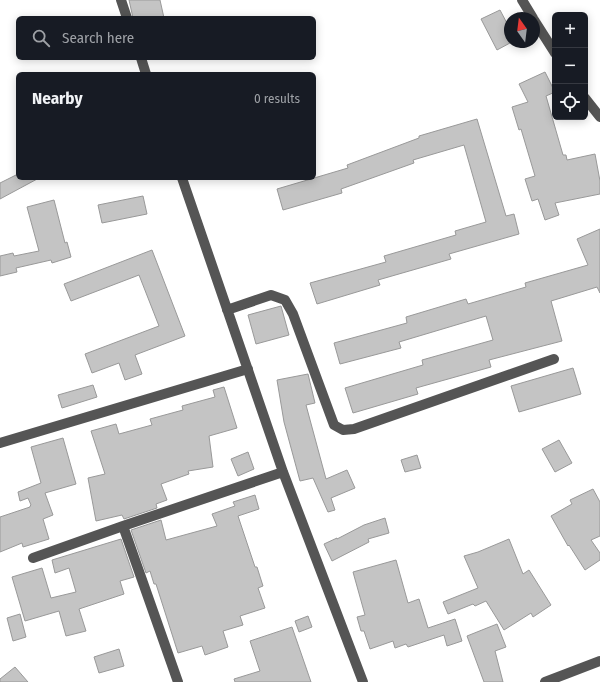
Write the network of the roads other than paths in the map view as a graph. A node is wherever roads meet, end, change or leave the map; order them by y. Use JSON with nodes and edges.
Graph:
{"nodes":[{"id":1,"x":121,"y":0,"type":"edge"},
{"id":2,"x":522,"y":0,"type":"edge"},
{"id":3,"x":529,"y":12,"type":"edge"},
{"id":4,"x":126,"y":16,"type":"edge"},
{"id":5,"x":540,"y":30,"type":"edge"},
{"id":6,"x":552,"y":48,"type":"edge"},
{"id":7,"x":142,"y":60,"type":"edge"},
{"id":8,"x":145,"y":72,"type":"edge"},
{"id":9,"x":588,"y":102,"type":"edge"},
{"id":10,"x":600,"y":117,"type":"edge"},
{"id":11,"x":183,"y":180,"type":"edge"},
{"id":12,"x":227,"y":310,"type":"junction"},
{"id":13,"x":554,"y":359,"type":"dead end"},
{"id":14,"x":248,"y":369,"type":"junction"},
{"id":15,"x":0,"y":443,"type":"edge"},
{"id":16,"x":283,"y":472,"type":"junction"},
{"id":17,"x":123,"y":526,"type":"junction"},
{"id":18,"x":33,"y":558,"type":"dead end"},
{"id":19,"x":600,"y":661,"type":"edge"},
{"id":20,"x":178,"y":682,"type":"edge"},
{"id":21,"x":363,"y":682,"type":"edge"},
{"id":22,"x":545,"y":682,"type":"edge"}],
"edges":[{"from":1,"to":4,"type":"street"},
{"from":2,"to":3,"type":"street"},
{"from":5,"to":6,"type":"street"},
{"from":7,"to":8,"type":"street"},
{"from":9,"to":10,"type":"street"},
{"from":11,"to":12,"type":"street"},
{"from":12,"to":13,"type":"street"},
{"from":12,"to":14,"type":"street"},
{"from":14,"to":15,"type":"street"},
{"from":14,"to":16,"type":"street"},
{"from":16,"to":17,"type":"street"},
{"from":16,"to":21,"type":"street"},
{"from":17,"to":18,"type":"street"},
{"from":17,"to":20,"type":"street"},
{"from":19,"to":22,"type":"street"}]}
